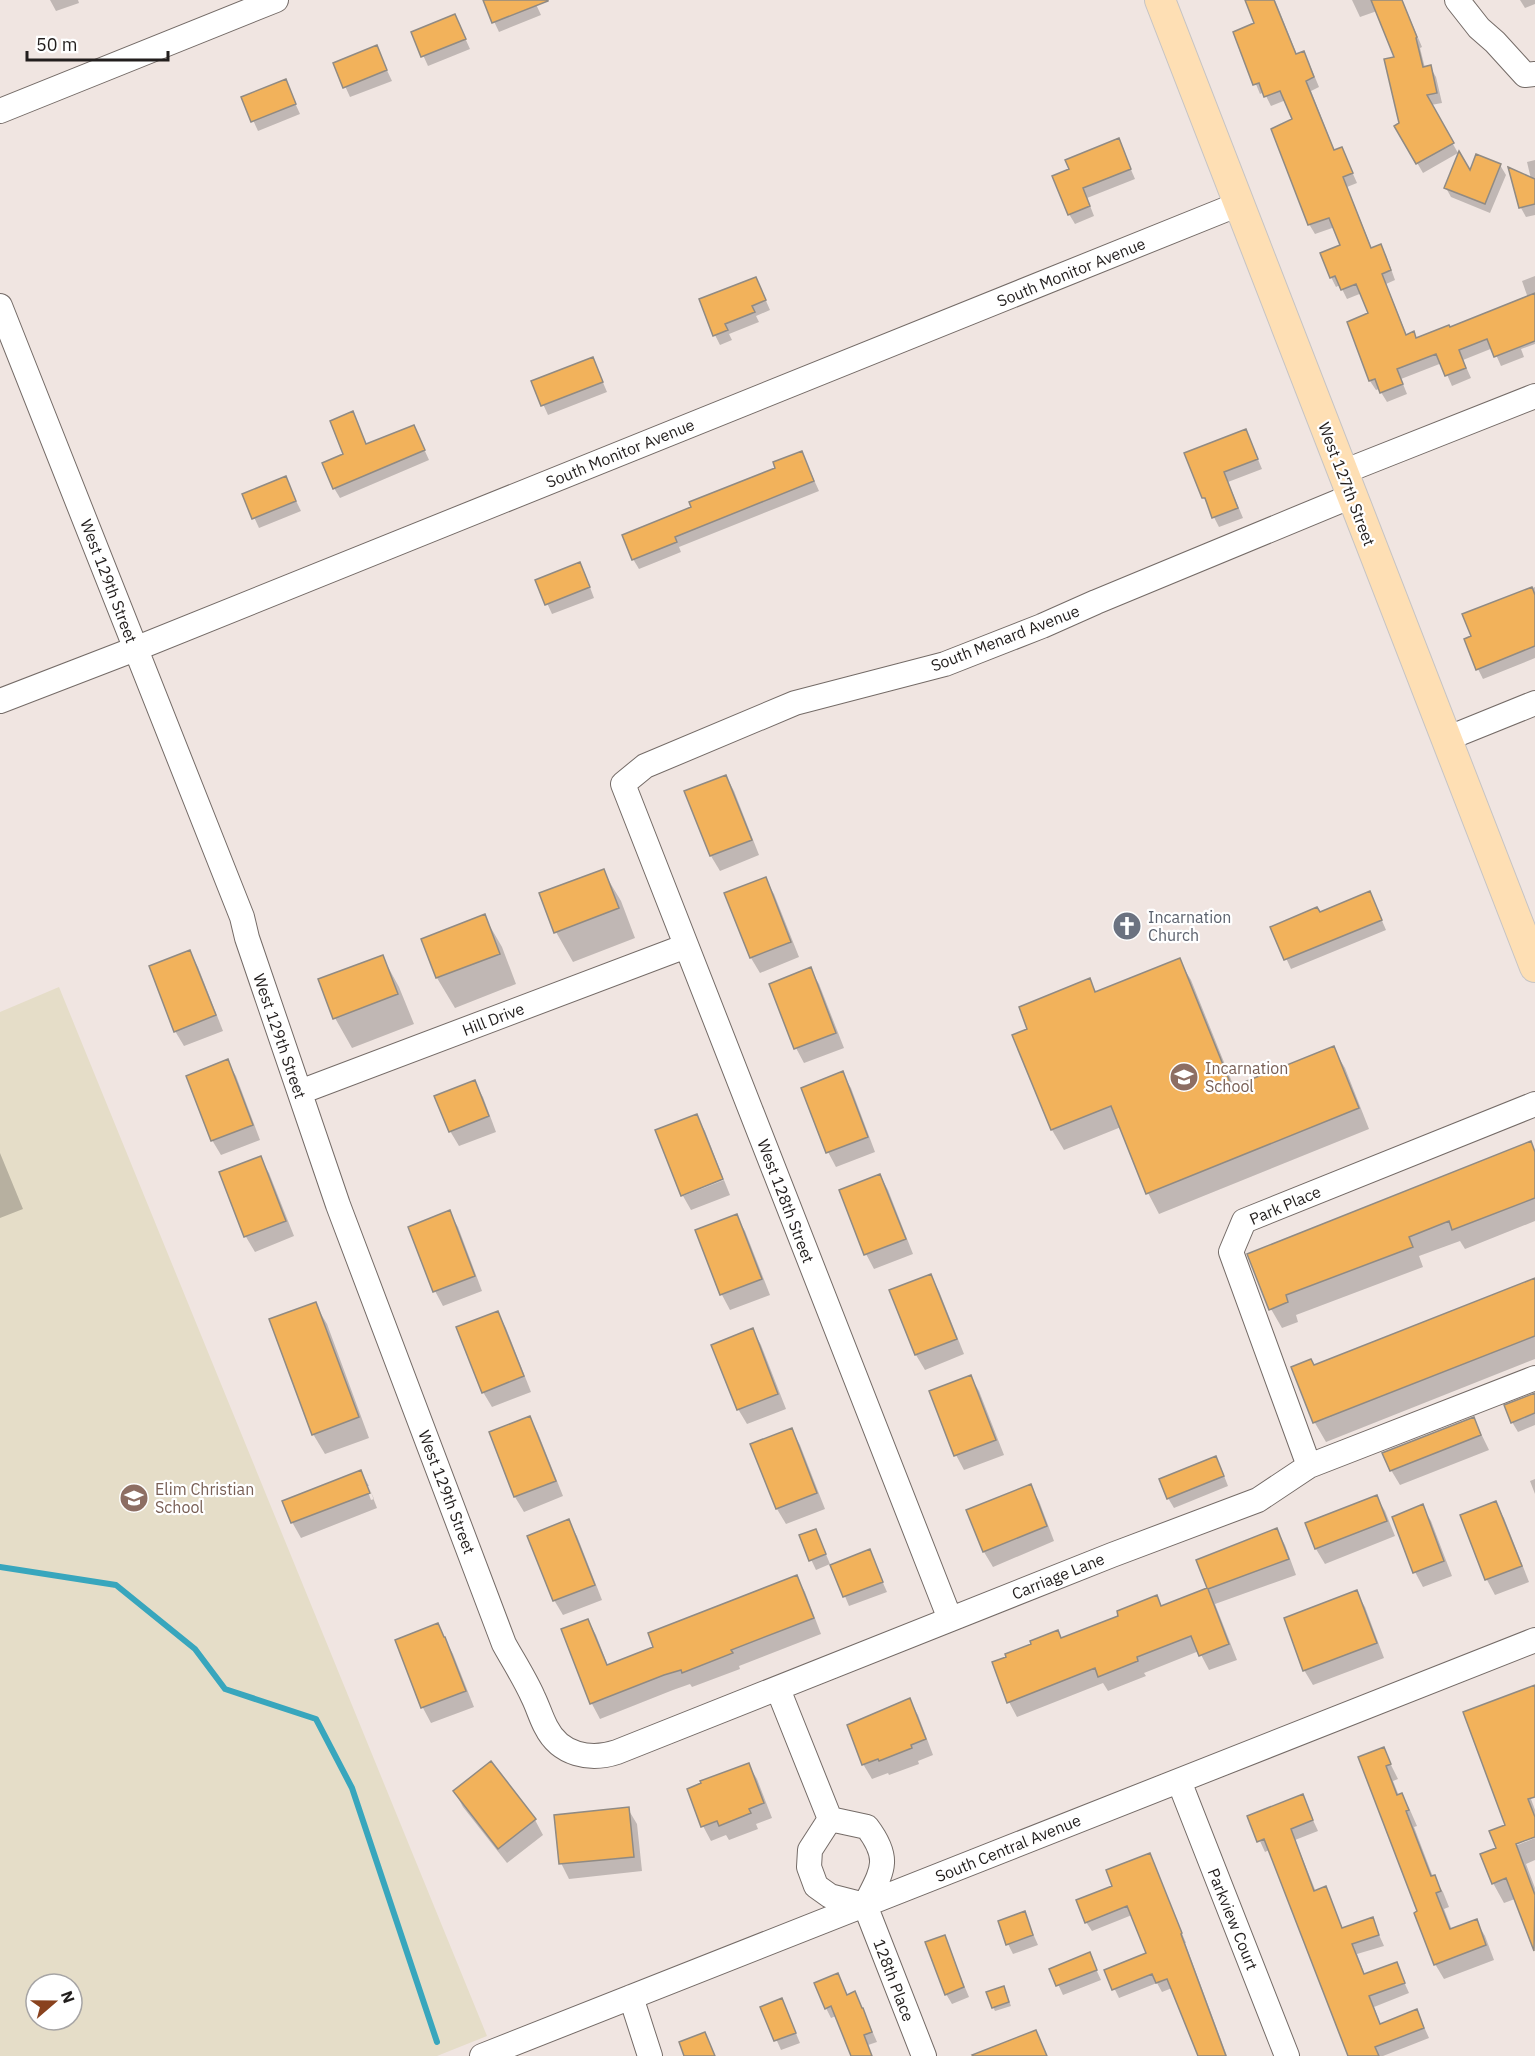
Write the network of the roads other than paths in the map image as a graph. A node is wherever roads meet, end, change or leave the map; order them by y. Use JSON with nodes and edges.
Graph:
{"nodes":[{"id":1,"x":276,"y":0,"type":"edge"},
{"id":2,"x":1160,"y":0,"type":"edge"},
{"id":3,"x":1457,"y":0,"type":"edge"},
{"id":4,"x":1530,"y":75,"type":"edge"},
{"id":5,"x":0,"y":111,"type":"edge"},
{"id":6,"x":1239,"y":204,"type":"junction"},
{"id":7,"x":0,"y":306,"type":"edge"},
{"id":8,"x":1535,"y":396,"type":"edge"},
{"id":9,"x":1348,"y":484,"type":"junction"},
{"id":10,"x":135,"y":649,"type":"junction"},
{"id":11,"x":0,"y":701,"type":"edge"},
{"id":12,"x":1535,"y":703,"type":"edge"},
{"id":13,"x":1446,"y":739,"type":"junction"},
{"id":14,"x":623,"y":784,"type":"joint"},
{"id":15,"x":686,"y":946,"type":"junction"},
{"id":16,"x":1535,"y":967,"type":"edge"},
{"id":17,"x":300,"y":1092,"type":"junction"},
{"id":18,"x":1535,"y":1104,"type":"edge"},
{"id":19,"x":1535,"y":1378,"type":"edge"},
{"id":20,"x":1310,"y":1466,"type":"junction"},
{"id":21,"x":950,"y":1619,"type":"junction"},
{"id":22,"x":1535,"y":1641,"type":"edge"},
{"id":23,"x":777,"y":1689,"type":"junction"},
{"id":24,"x":575,"y":1754,"type":"joint"},
{"id":25,"x":1179,"y":1781,"type":"junction"},
{"id":26,"x":830,"y":1819,"type":"junction"},
{"id":27,"x":865,"y":1905,"type":"junction"},
{"id":28,"x":631,"y":1997,"type":"junction"},
{"id":29,"x":482,"y":2056,"type":"edge"},
{"id":30,"x":650,"y":2056,"type":"edge"},
{"id":31,"x":924,"y":2056,"type":"edge"},
{"id":32,"x":1287,"y":2056,"type":"edge"}],
"edges":[{"from":1,"to":5,"type":"street"},
{"from":2,"to":6,"type":"main road","name":"West 127th Street"},
{"from":3,"to":4,"type":"street"},
{"from":6,"to":9,"type":"main road","name":"West 127th Street"},
{"from":6,"to":10,"type":"street","name":"South Monitor Avenue"},
{"from":7,"to":10,"type":"street","name":"West 129th Street"},
{"from":8,"to":9,"type":"street","name":"South Menard Avenue"},
{"from":9,"to":13,"type":"main road","name":"West 127th Street"},
{"from":9,"to":14,"type":"street","name":"South Menard Avenue"},
{"from":10,"to":11,"type":"street","name":"South Monitor Avenue"},
{"from":10,"to":17,"type":"street","name":"West 129th Street"},
{"from":12,"to":13,"type":"street"},
{"from":13,"to":16,"type":"main road","name":"West 127th Street"},
{"from":14,"to":15,"type":"street","name":"West 128th Street"},
{"from":15,"to":17,"type":"street","name":"Hill Drive"},
{"from":15,"to":21,"type":"street","name":"West 128th Street"},
{"from":17,"to":24,"type":"street","name":"West 129th Street"},
{"from":18,"to":20,"type":"street","name":"Park Place"},
{"from":19,"to":20,"type":"street","name":"Carriage Lane"},
{"from":20,"to":21,"type":"street","name":"Carriage Lane"},
{"from":21,"to":23,"type":"street","name":"Carriage Lane"},
{"from":22,"to":25,"type":"street","name":"South Central Avenue"},
{"from":23,"to":24,"type":"street","name":"Carriage Lane"},
{"from":23,"to":26,"type":"street"},
{"from":25,"to":27,"type":"street","name":"South Central Avenue"},
{"from":25,"to":32,"type":"street","name":"Parkview Court"},
{"from":26,"to":27,"type":"street"},
{"from":26,"to":27,"type":"street"},
{"from":27,"to":28,"type":"street","name":"South Central Avenue"},
{"from":27,"to":31,"type":"street","name":"128th Place"},
{"from":28,"to":29,"type":"street","name":"South Central Avenue"},
{"from":28,"to":30,"type":"street"}]}
